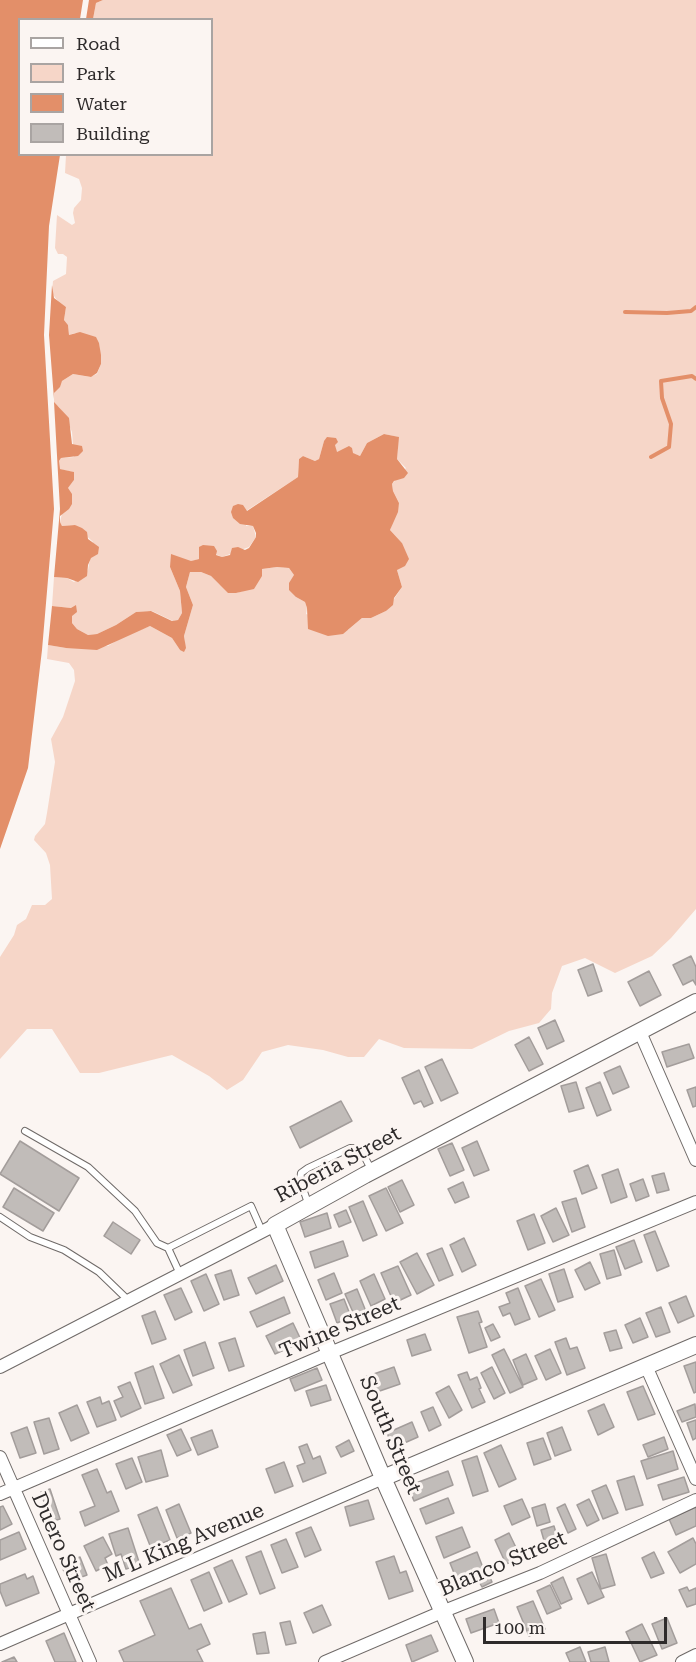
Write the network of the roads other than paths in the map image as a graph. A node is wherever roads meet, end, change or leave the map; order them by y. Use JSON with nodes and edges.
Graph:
{"nodes":[{"id":1,"x":696,"y":1002,"type":"edge"},
{"id":2,"x":640,"y":1032,"type":"junction"},
{"id":3,"x":25,"y":1131,"type":"dead end"},
{"id":4,"x":696,"y":1160,"type":"edge"},
{"id":5,"x":372,"y":1172,"type":"junction"},
{"id":6,"x":696,"y":1202,"type":"edge"},
{"id":7,"x":309,"y":1206,"type":"junction"},
{"id":8,"x":0,"y":1217,"type":"edge"},
{"id":9,"x":269,"y":1228,"type":"junction"},
{"id":10,"x":168,"y":1248,"type":"junction"},
{"id":11,"x":180,"y":1274,"type":"junction"},
{"id":12,"x":129,"y":1301,"type":"junction"},
{"id":13,"x":696,"y":1345,"type":"edge"},
{"id":14,"x":330,"y":1353,"type":"junction"},
{"id":15,"x":646,"y":1366,"type":"junction"},
{"id":16,"x":0,"y":1367,"type":"edge"},
{"id":17,"x":0,"y":1457,"type":"edge"},
{"id":18,"x":383,"y":1478,"type":"junction"},
{"id":19,"x":696,"y":1479,"type":"edge"},
{"id":20,"x":13,"y":1488,"type":"junction"},
{"id":21,"x":0,"y":1494,"type":"edge"},
{"id":22,"x":696,"y":1500,"type":"edge"},
{"id":23,"x":444,"y":1611,"type":"junction"},
{"id":24,"x":70,"y":1614,"type":"junction"},
{"id":25,"x":0,"y":1644,"type":"edge"},
{"id":26,"x":696,"y":1655,"type":"edge"},
{"id":27,"x":90,"y":1662,"type":"edge"},
{"id":28,"x":325,"y":1662,"type":"edge"},
{"id":29,"x":465,"y":1662,"type":"edge"},
{"id":30,"x":682,"y":1662,"type":"edge"}],
"edges":[{"from":1,"to":2,"type":"street","name":"Riberia Street"},
{"from":2,"to":4,"type":"street"},
{"from":2,"to":5,"type":"street","name":"Riberia Street"},
{"from":3,"to":10,"type":"lane"},
{"from":5,"to":7,"type":"street","name":"Riberia Street"},
{"from":5,"to":7,"type":"lane"},
{"from":6,"to":14,"type":"street","name":"Twine Street"},
{"from":7,"to":9,"type":"street","name":"Riberia Street"},
{"from":8,"to":12,"type":"lane"},
{"from":9,"to":10,"type":"lane"},
{"from":9,"to":11,"type":"street","name":"Riberia Street"},
{"from":9,"to":14,"type":"street","name":"South Street"},
{"from":10,"to":11,"type":"lane"},
{"from":11,"to":12,"type":"street","name":"Riberia Street"},
{"from":12,"to":16,"type":"street","name":"Riberia Street"},
{"from":13,"to":15,"type":"street"},
{"from":14,"to":18,"type":"street","name":"South Street"},
{"from":14,"to":20,"type":"street","name":"Twine Street"},
{"from":15,"to":18,"type":"street"},
{"from":15,"to":19,"type":"street"},
{"from":17,"to":20,"type":"street","name":"Duero Street"},
{"from":18,"to":23,"type":"street","name":"South Street"},
{"from":18,"to":24,"type":"street","name":"M L King Avenue"},
{"from":20,"to":21,"type":"street","name":"Twine Street"},
{"from":20,"to":24,"type":"street","name":"Duero Street"},
{"from":22,"to":23,"type":"street","name":"Blanco Street"},
{"from":23,"to":28,"type":"street","name":"Blanco Street"},
{"from":23,"to":29,"type":"street","name":"South Street"},
{"from":24,"to":25,"type":"street","name":"M L King Avenue"},
{"from":24,"to":27,"type":"street","name":"Duero Street"},
{"from":26,"to":30,"type":"street"}]}
